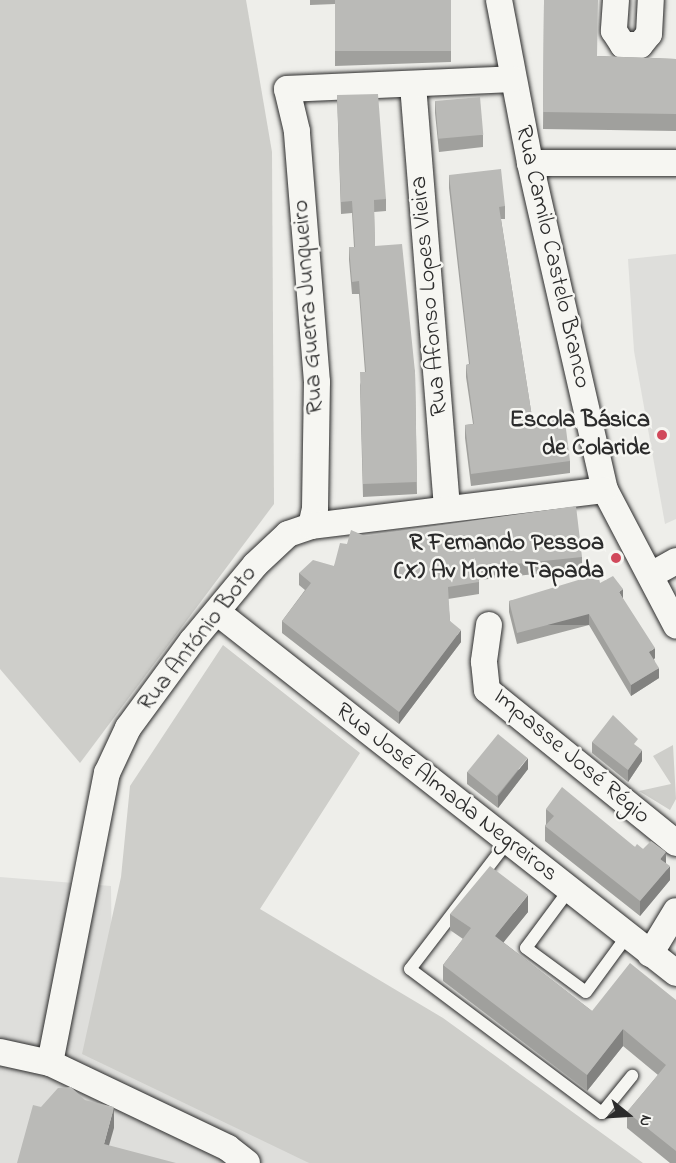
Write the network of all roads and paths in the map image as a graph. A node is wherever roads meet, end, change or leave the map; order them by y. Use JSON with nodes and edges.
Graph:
{"nodes":[{"id":1,"x":500,"y":0,"type":"edge"},
{"id":2,"x":616,"y":0,"type":"edge"},
{"id":3,"x":651,"y":0,"type":"edge"},
{"id":4,"x":512,"y":79,"type":"junction"},
{"id":5,"x":414,"y":85,"type":"junction"},
{"id":6,"x":676,"y":162,"type":"edge"},
{"id":7,"x":530,"y":163,"type":"junction"},
{"id":8,"x":605,"y":490,"type":"junction"},
{"id":9,"x":447,"y":507,"type":"junction"},
{"id":10,"x":310,"y":526,"type":"junction"},
{"id":11,"x":676,"y":561,"type":"edge"},
{"id":12,"x":651,"y":575,"type":"junction"},
{"id":13,"x":217,"y":612,"type":"junction"},
{"id":14,"x":489,"y":625,"type":"dead end"},
{"id":15,"x":676,"y":625,"type":"edge"},
{"id":16,"x":508,"y":841,"type":"junction"},
{"id":17,"x":676,"y":843,"type":"edge"},
{"id":18,"x":568,"y":890,"type":"junction"},
{"id":19,"x":676,"y":911,"type":"edge"},
{"id":20,"x":627,"y":936,"type":"junction"},
{"id":21,"x":650,"y":954,"type":"junction"},
{"id":22,"x":676,"y":973,"type":"edge"},
{"id":23,"x":0,"y":1052,"type":"edge"},
{"id":24,"x":50,"y":1063,"type":"junction"},
{"id":25,"x":632,"y":1076,"type":"dead end"},
{"id":26,"x":247,"y":1163,"type":"edge"}],
"edges":[{"from":1,"to":4,"type":"street","name":"Rua Camilo Castelo Branco"},
{"from":2,"to":3,"type":"street"},
{"from":4,"to":5,"type":"street"},
{"from":4,"to":7,"type":"street","name":"Rua Camilo Castelo Branco"},
{"from":5,"to":9,"type":"street","name":"Rua Afonso Lopes Vieira"},
{"from":5,"to":10,"type":"street","name":"Rua Guerra Junqueiro"},
{"from":6,"to":7,"type":"street"},
{"from":7,"to":8,"type":"street","name":"Rua Camilo Castelo Branco"},
{"from":8,"to":9,"type":"street","name":"Rua António Boto"},
{"from":8,"to":12,"type":"street","name":"Rua Camilo Castelo Branco"},
{"from":9,"to":10,"type":"street","name":"Rua António Boto"},
{"from":10,"to":13,"type":"street","name":"Rua António Boto"},
{"from":11,"to":12,"type":"street"},
{"from":12,"to":15,"type":"street","name":"Rua Camilo Castelo Branco"},
{"from":13,"to":16,"type":"street","name":"Rua José Almada Negreiros"},
{"from":13,"to":24,"type":"street","name":"Rua António Boto"},
{"from":14,"to":17,"type":"street","name":"Impasse José Régio"},
{"from":16,"to":18,"type":"street","name":"Rua José Almada Negreiros"},
{"from":16,"to":25,"type":"lane"},
{"from":18,"to":20,"type":"street","name":"Rua José Almada Negreiros"},
{"from":18,"to":20,"type":"lane"},
{"from":19,"to":21,"type":"street"},
{"from":20,"to":21,"type":"street","name":"Rua José Almada Negreiros"},
{"from":21,"to":22,"type":"street","name":"Rua José Almada Negreiros"},
{"from":23,"to":24,"type":"street"},
{"from":24,"to":26,"type":"street"}]}
